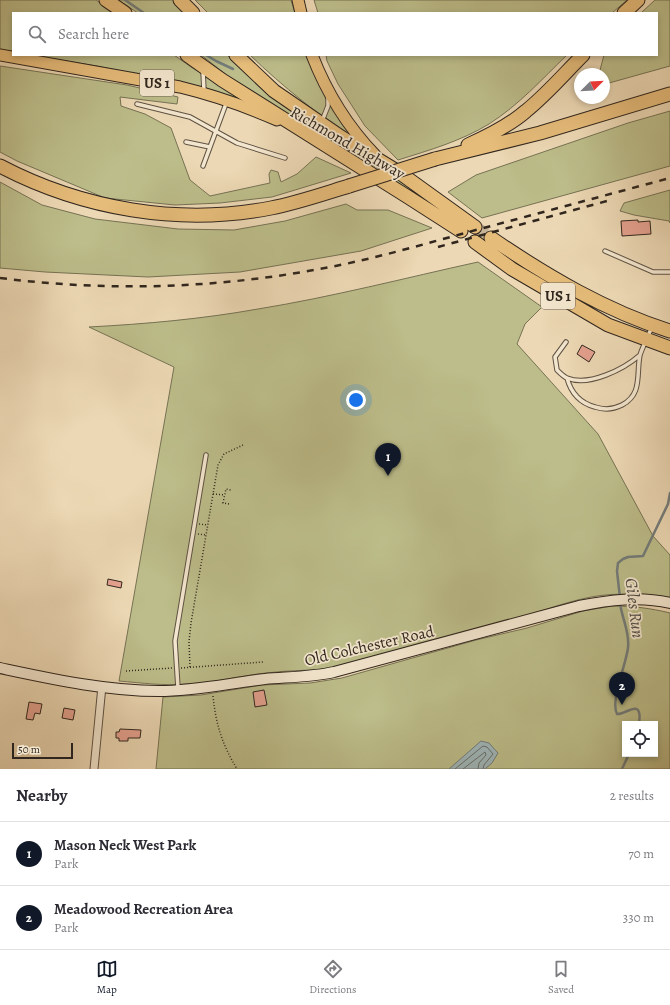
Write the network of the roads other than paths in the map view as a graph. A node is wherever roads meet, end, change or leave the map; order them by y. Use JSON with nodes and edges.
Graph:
{"nodes":[{"id":1,"x":106,"y":0,"type":"edge"},
{"id":2,"x":180,"y":0,"type":"edge"},
{"id":3,"x":298,"y":0,"type":"edge"},
{"id":4,"x":638,"y":0,"type":"edge"},
{"id":5,"x":124,"y":12,"type":"edge"},
{"id":6,"x":192,"y":12,"type":"edge"},
{"id":7,"x":300,"y":12,"type":"edge"},
{"id":8,"x":625,"y":12,"type":"edge"},
{"id":9,"x":0,"y":55,"type":"edge"},
{"id":10,"x":188,"y":56,"type":"edge"},
{"id":11,"x":237,"y":56,"type":"edge"},
{"id":12,"x":312,"y":56,"type":"edge"},
{"id":13,"x":582,"y":56,"type":"edge"},
{"id":14,"x":202,"y":66,"type":"junction"},
{"id":15,"x":328,"y":90,"type":"junction"},
{"id":16,"x":204,"y":93,"type":"junction"},
{"id":17,"x":670,"y":94,"type":"edge"},
{"id":18,"x":228,"y":100,"type":"junction"},
{"id":19,"x":137,"y":104,"type":"dead end"},
{"id":20,"x":321,"y":124,"type":"junction"},
{"id":21,"x":216,"y":132,"type":"junction"},
{"id":22,"x":308,"y":134,"type":"junction"},
{"id":23,"x":186,"y":142,"type":"dead end"},
{"id":24,"x":210,"y":147,"type":"junction"},
{"id":25,"x":285,"y":158,"type":"dead end"},
{"id":26,"x":435,"y":159,"type":"junction"},
{"id":27,"x":380,"y":160,"type":"junction"},
{"id":28,"x":0,"y":166,"type":"edge"},
{"id":29,"x":203,"y":166,"type":"dead end"},
{"id":30,"x":475,"y":227,"type":"tunnel mouth"},
{"id":31,"x":460,"y":232,"type":"tunnel mouth"},
{"id":32,"x":491,"y":238,"type":"tunnel mouth"},
{"id":33,"x":475,"y":242,"type":"dead end"},
{"id":34,"x":605,"y":251,"type":"dead end"},
{"id":35,"x":670,"y":272,"type":"edge"},
{"id":36,"x":652,"y":326,"type":"junction"},
{"id":37,"x":670,"y":331,"type":"edge"},
{"id":38,"x":647,"y":340,"type":"junction"},
{"id":39,"x":566,"y":342,"type":"dead end"},
{"id":40,"x":670,"y":348,"type":"edge"},
{"id":41,"x":640,"y":355,"type":"junction"},
{"id":42,"x":567,"y":378,"type":"junction"},
{"id":43,"x":206,"y":456,"type":"dead end"},
{"id":44,"x":670,"y":603,"type":"edge"},
{"id":45,"x":0,"y":668,"type":"edge"},
{"id":46,"x":102,"y":686,"type":"junction"},
{"id":47,"x":178,"y":689,"type":"junction"},
{"id":48,"x":94,"y":769,"type":"edge"}],
"edges":[{"from":1,"to":5,"type":"highway"},
{"from":2,"to":6,"type":"highway"},
{"from":3,"to":7,"type":"main road"},
{"from":4,"to":8,"type":"highway"},
{"from":9,"to":16,"type":"main road","name":"Richmond Highway","number":"US 1"},
{"from":10,"to":14,"type":"highway"},
{"from":11,"to":20,"type":"highway"},
{"from":12,"to":15,"type":"main road","name":"Richmond Highway"},
{"from":13,"to":26,"type":"highway"},
{"from":14,"to":16,"type":"lane"},
{"from":14,"to":22,"type":"highway"},
{"from":15,"to":20,"type":"lane"},
{"from":15,"to":27,"type":"main road","name":"Richmond Highway"},
{"from":16,"to":18,"type":"main road","name":"Richmond Highway","number":"US 1"},
{"from":17,"to":26,"type":"highway"},
{"from":18,"to":21,"type":"lane"},
{"from":18,"to":22,"type":"main road","name":"Richmond Highway","number":"US 1"},
{"from":19,"to":21,"type":"lane"},
{"from":20,"to":27,"type":"highway"},
{"from":21,"to":24,"type":"lane"},
{"from":21,"to":25,"type":"lane"},
{"from":22,"to":31,"type":"highway","name":"Richmond Highway","number":"US 1"},
{"from":23,"to":24,"type":"lane"},
{"from":24,"to":29,"type":"lane"},
{"from":26,"to":28,"type":"highway","bridge":true},
{"from":27,"to":30,"type":"highway","name":"Richmond Highway"},
{"from":32,"to":36,"type":"highway","number":"US 1"},
{"from":33,"to":38,"type":"highway","number":"US 1"},
{"from":34,"to":35,"type":"lane"},
{"from":36,"to":37,"type":"highway","number":"US 1"},
{"from":36,"to":38,"type":"lane"},
{"from":38,"to":40,"type":"highway","number":"US 1"},
{"from":38,"to":41,"type":"lane"},
{"from":39,"to":42,"type":"lane"},
{"from":41,"to":42,"type":"lane"},
{"from":41,"to":42,"type":"lane"},
{"from":43,"to":47,"type":"lane"},
{"from":44,"to":47,"type":"street","name":"Old Colchester Road"},
{"from":45,"to":46,"type":"street","name":"Old Colchester Road"},
{"from":46,"to":47,"type":"street","name":"Old Colchester Road"},
{"from":46,"to":48,"type":"street"}]}
